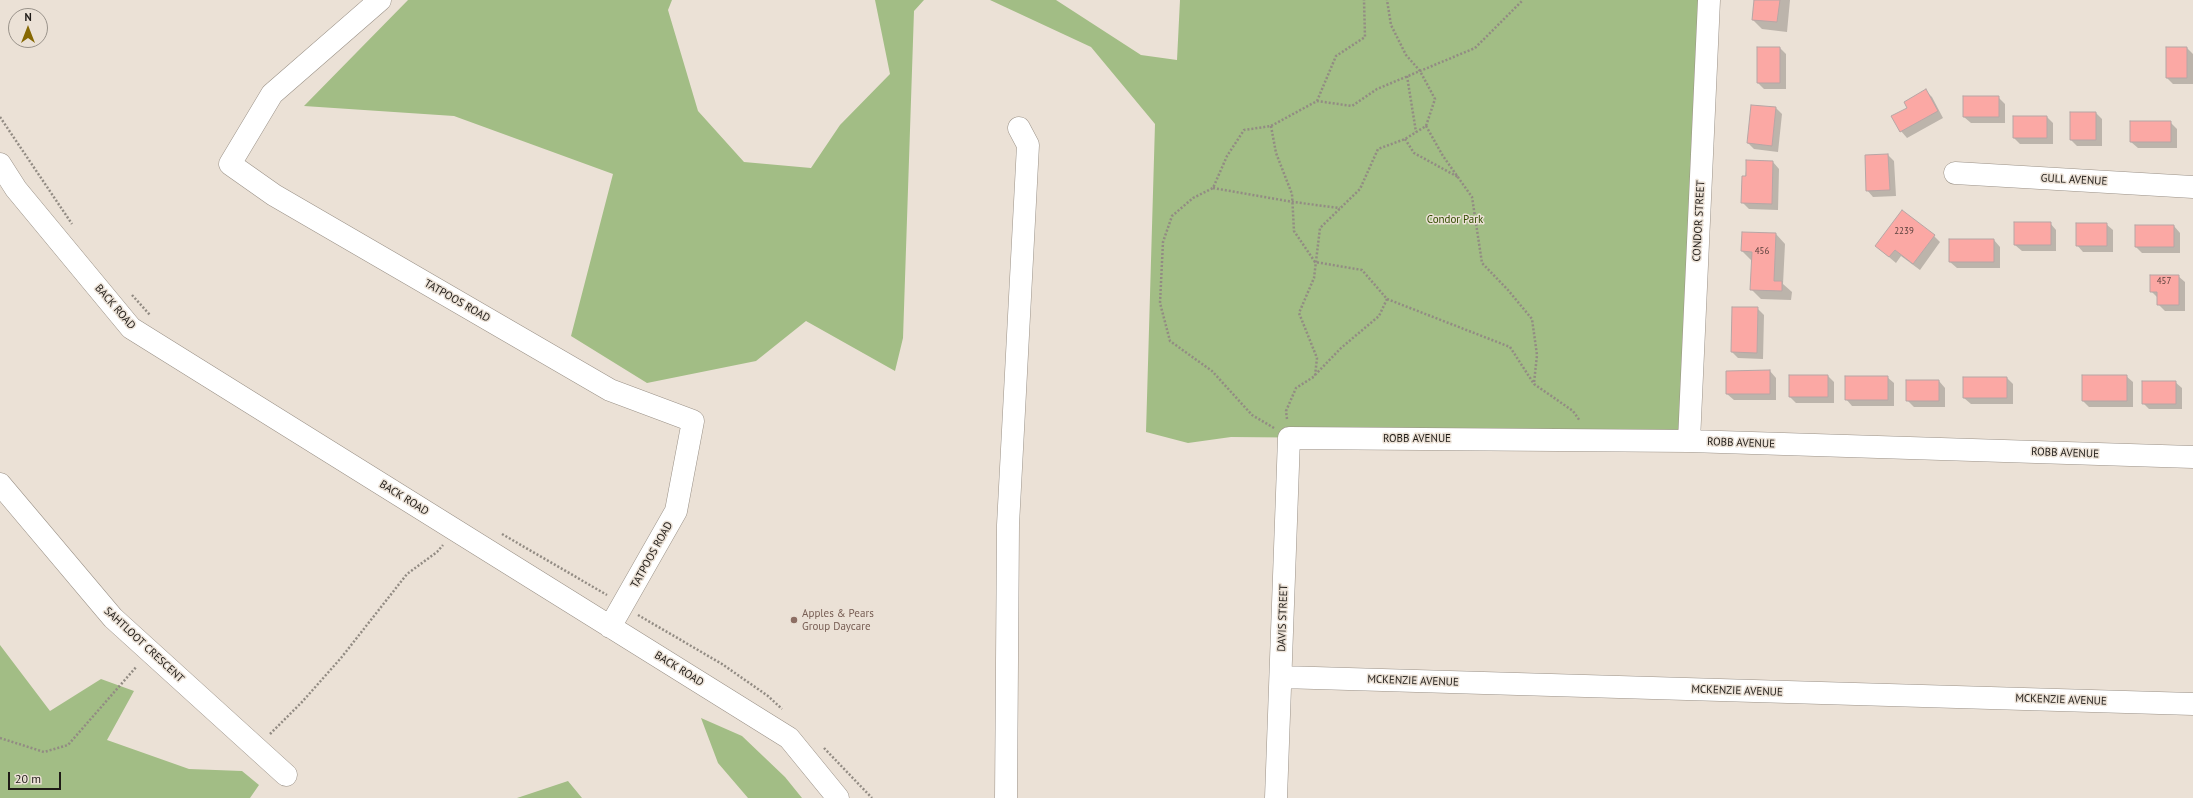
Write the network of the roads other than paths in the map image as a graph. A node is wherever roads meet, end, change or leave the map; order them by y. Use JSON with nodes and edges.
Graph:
{"nodes":[{"id":1,"x":380,"y":0,"type":"edge"},
{"id":2,"x":1710,"y":0,"type":"edge"},
{"id":3,"x":1019,"y":128,"type":"dead end"},
{"id":4,"x":0,"y":164,"type":"edge"},
{"id":5,"x":1955,"y":173,"type":"dead end"},
{"id":6,"x":2193,"y":187,"type":"edge"},
{"id":7,"x":1289,"y":438,"type":"joint"},
{"id":8,"x":1689,"y":442,"type":"junction"},
{"id":9,"x":2193,"y":457,"type":"edge"},
{"id":10,"x":0,"y":484,"type":"edge"},
{"id":11,"x":610,"y":626,"type":"junction"},
{"id":12,"x":1281,"y":677,"type":"junction"},
{"id":13,"x":2193,"y":704,"type":"edge"},
{"id":14,"x":286,"y":775,"type":"dead end"},
{"id":15,"x":838,"y":798,"type":"edge"},
{"id":16,"x":1006,"y":798,"type":"edge"},
{"id":17,"x":1276,"y":798,"type":"edge"}],
"edges":[{"from":1,"to":11,"type":"street","name":"TATPOOS ROAD"},
{"from":2,"to":8,"type":"street","name":"CONDOR STREET"},
{"from":3,"to":16,"type":"street"},
{"from":4,"to":11,"type":"street","name":"BACK ROAD"},
{"from":5,"to":6,"type":"street","name":"GULL AVENUE"},
{"from":7,"to":8,"type":"street","name":"ROBB AVENUE"},
{"from":7,"to":12,"type":"street","name":"DAVIS STREET"},
{"from":8,"to":9,"type":"street","name":"ROBB AVENUE"},
{"from":10,"to":14,"type":"street","name":"SAHTLOOT CRESCENT"},
{"from":11,"to":15,"type":"street","name":"BACK ROAD"},
{"from":12,"to":13,"type":"street","name":"MCKENZIE AVENUE"},
{"from":12,"to":17,"type":"street","name":"DAVIS STREET"}]}
